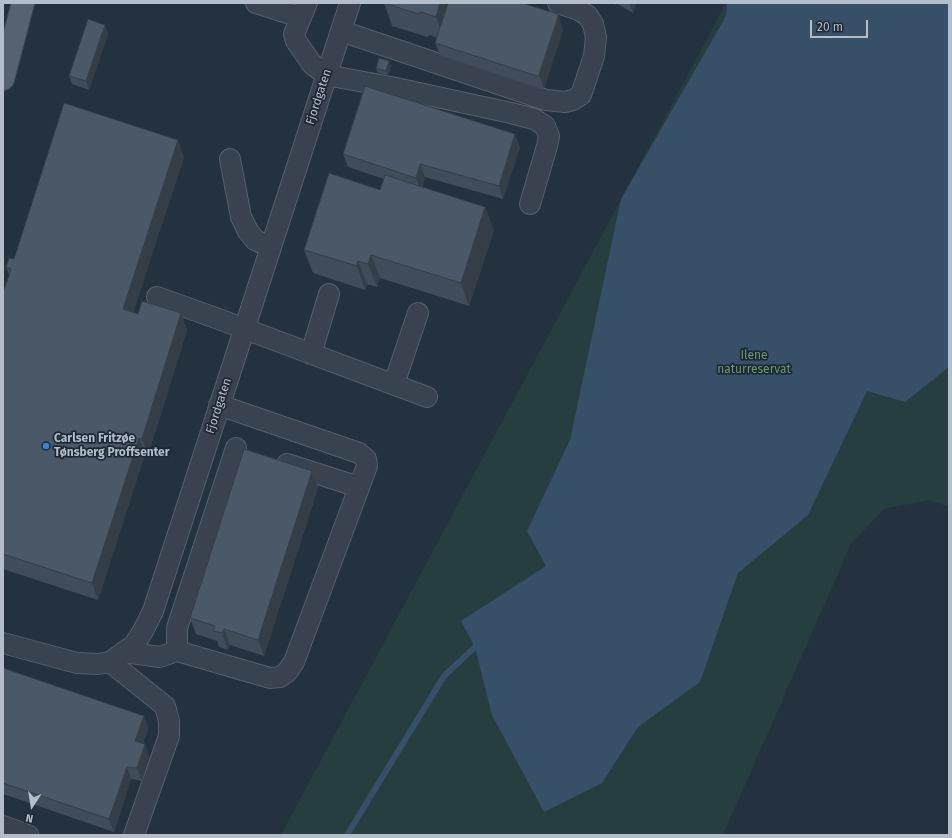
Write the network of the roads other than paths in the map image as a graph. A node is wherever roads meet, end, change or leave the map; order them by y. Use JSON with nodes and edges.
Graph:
{"nodes":[{"id":1,"x":17,"y":3,"type":"edge"},
{"id":2,"x":23,"y":3,"type":"edge"},
{"id":3,"x":256,"y":3,"type":"edge"},
{"id":4,"x":350,"y":3,"type":"edge"},
{"id":5,"x":558,"y":3,"type":"edge"},
{"id":6,"x":303,"y":10,"type":"edge"},
{"id":7,"x":341,"y":31,"type":"junction"},
{"id":8,"x":3,"y":38,"type":"edge"},
{"id":9,"x":326,"y":75,"type":"junction"},
{"id":10,"x":3,"y":79,"type":"edge"},
{"id":11,"x":230,"y":159,"type":"dead end"},
{"id":12,"x":530,"y":204,"type":"dead end"},
{"id":13,"x":270,"y":247,"type":"junction"},
{"id":14,"x":329,"y":294,"type":"dead end"},
{"id":15,"x":157,"y":297,"type":"dead end"},
{"id":16,"x":418,"y":312,"type":"dead end"},
{"id":17,"x":244,"y":328,"type":"junction"},
{"id":18,"x":311,"y":354,"type":"junction"},
{"id":19,"x":394,"y":384,"type":"junction"},
{"id":20,"x":428,"y":397,"type":"dead end"},
{"id":21,"x":219,"y":405,"type":"junction"},
{"id":22,"x":208,"y":439,"type":"junction"},
{"id":23,"x":272,"y":459,"type":"edge"},
{"id":24,"x":359,"y":487,"type":"junction"},
{"id":25,"x":3,"y":643,"type":"edge"},
{"id":26,"x":177,"y":651,"type":"junction"},
{"id":27,"x":117,"y":657,"type":"junction"},
{"id":28,"x":3,"y":826,"type":"edge"},
{"id":29,"x":28,"y":835,"type":"edge"},
{"id":30,"x":134,"y":835,"type":"edge"}],
"edges":[{"from":1,"to":8,"type":"main road"},
{"from":2,"to":10,"type":"main road"},
{"from":3,"to":6,"type":"street"},
{"from":4,"to":7,"type":"street","name":"Fjordgaten"},
{"from":5,"to":7,"type":"street"},
{"from":6,"to":9,"type":"street"},
{"from":7,"to":9,"type":"street","name":"Fjordgaten"},
{"from":9,"to":12,"type":"street"},
{"from":9,"to":13,"type":"street","name":"Fjordgaten"},
{"from":11,"to":13,"type":"street"},
{"from":13,"to":17,"type":"street","name":"Fjordgaten"},
{"from":14,"to":18,"type":"street"},
{"from":15,"to":17,"type":"street"},
{"from":16,"to":19,"type":"street"},
{"from":17,"to":18,"type":"street"},
{"from":17,"to":21,"type":"street","name":"Fjordgaten"},
{"from":18,"to":19,"type":"street"},
{"from":19,"to":20,"type":"street"},
{"from":21,"to":22,"type":"street","name":"Fjordgaten"},
{"from":21,"to":24,"type":"street"},
{"from":22,"to":26,"type":"street"},
{"from":22,"to":27,"type":"street","name":"Fjordgaten"},
{"from":23,"to":24,"type":"street"},
{"from":24,"to":26,"type":"street"},
{"from":25,"to":27,"type":"street"},
{"from":26,"to":27,"type":"street"},
{"from":27,"to":30,"type":"street"},
{"from":28,"to":29,"type":"street"}]}
